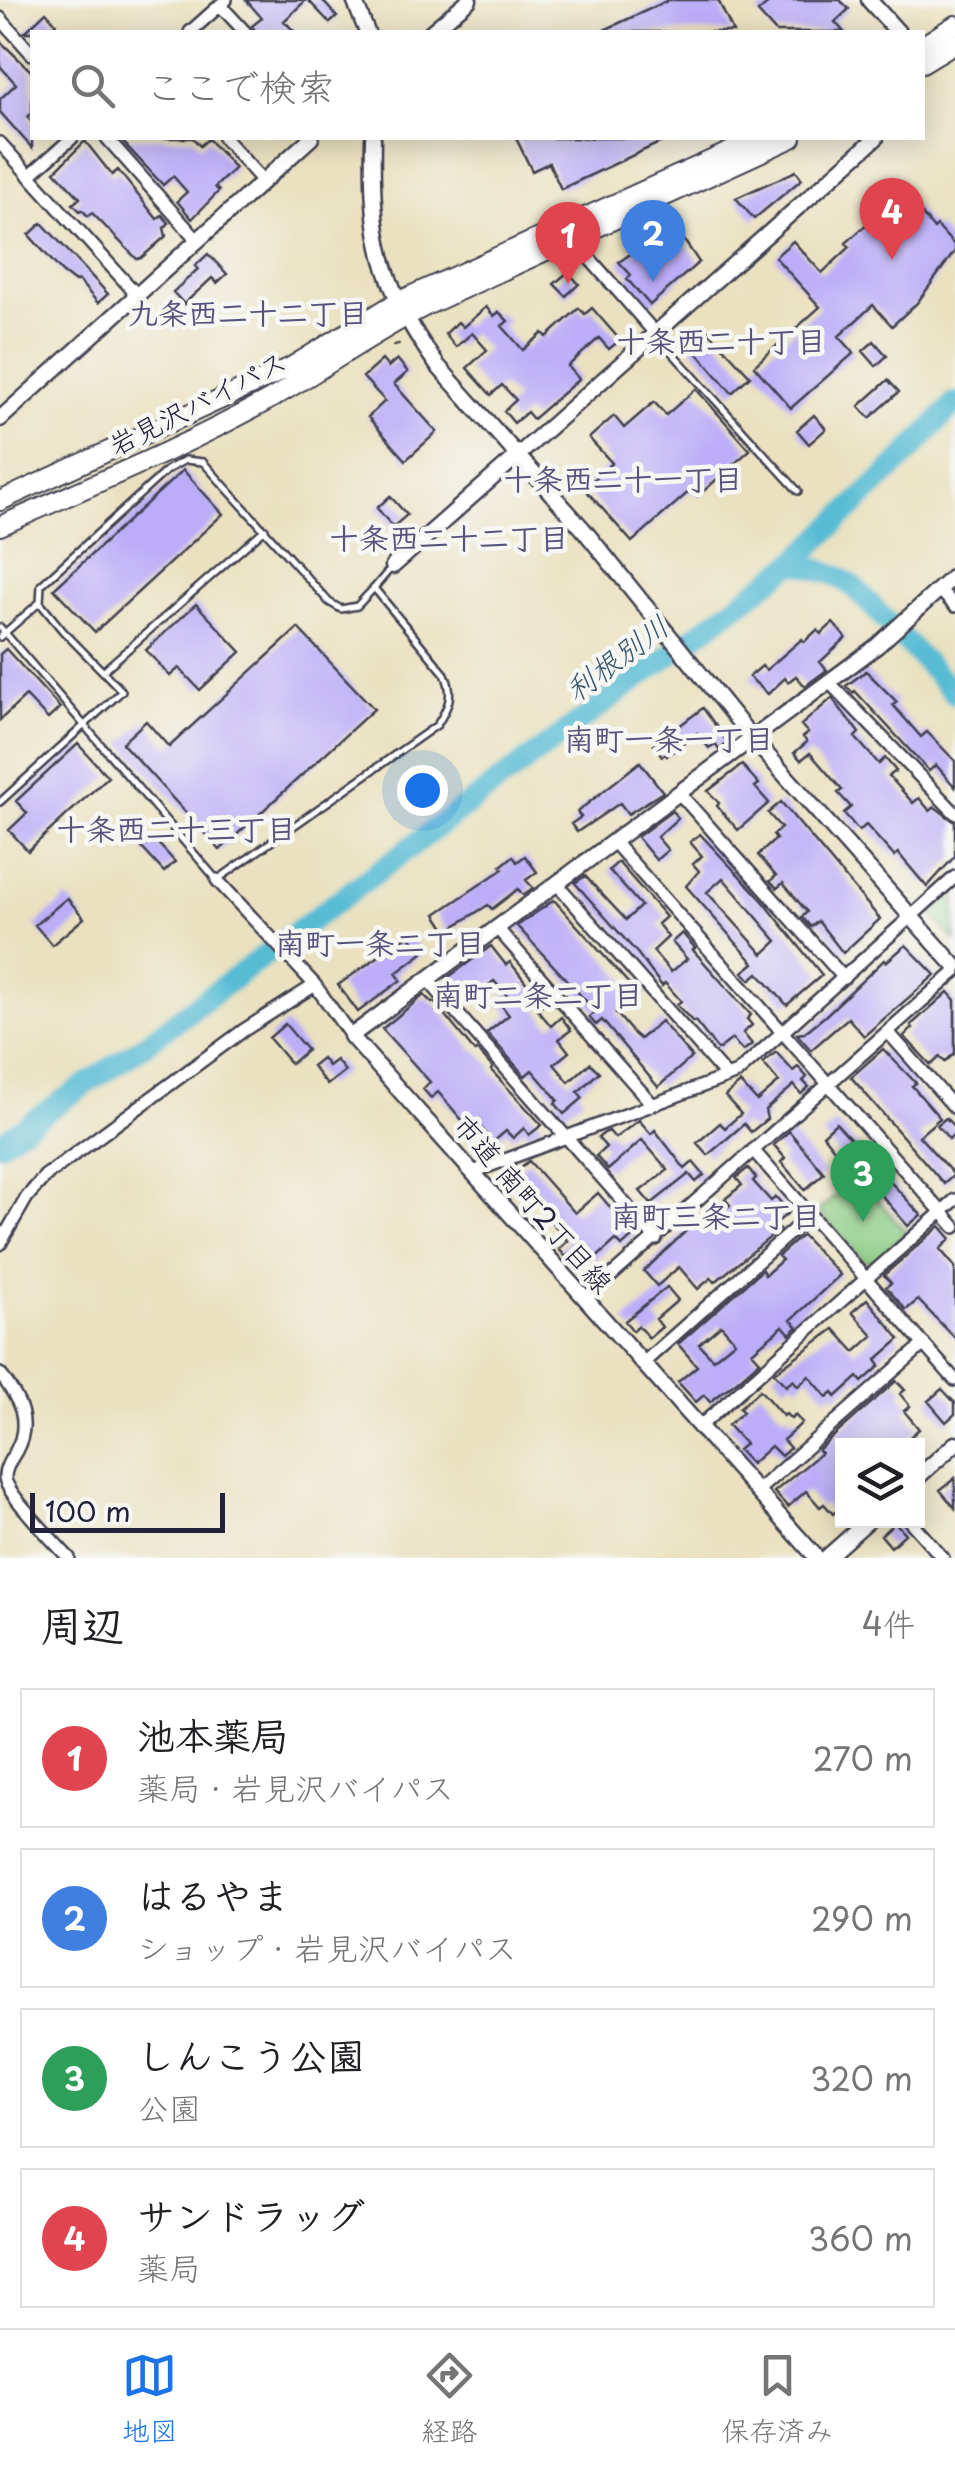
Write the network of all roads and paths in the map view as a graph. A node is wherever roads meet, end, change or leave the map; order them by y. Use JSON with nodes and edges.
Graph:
{"nodes":[{"id":1,"x":354,"y":0,"type":"edge"},
{"id":2,"x":469,"y":0,"type":"edge"},
{"id":3,"x":869,"y":0,"type":"edge"},
{"id":4,"x":224,"y":3,"type":"edge"},
{"id":5,"x":0,"y":18,"type":"edge"},
{"id":6,"x":955,"y":25,"type":"edge"},
{"id":7,"x":192,"y":30,"type":"edge"},
{"id":8,"x":244,"y":30,"type":"edge"},
{"id":9,"x":365,"y":30,"type":"edge"},
{"id":10,"x":433,"y":30,"type":"edge"},
{"id":11,"x":896,"y":30,"type":"edge"},
{"id":12,"x":955,"y":43,"type":"edge"},
{"id":13,"x":925,"y":44,"type":"edge"},
{"id":14,"x":30,"y":52,"type":"edge"},
{"id":15,"x":925,"y":61,"type":"edge"},
{"id":16,"x":70,"y":140,"type":"edge"},
{"id":17,"x":108,"y":140,"type":"edge"},
{"id":18,"x":226,"y":140,"type":"edge"},
{"id":19,"x":308,"y":140,"type":"edge"},
{"id":20,"x":373,"y":140,"type":"edge"},
{"id":21,"x":756,"y":140,"type":"edge"},
{"id":22,"x":787,"y":140,"type":"edge"},
{"id":23,"x":874,"y":140,"type":"edge"},
{"id":24,"x":0,"y":142,"type":"edge"},
{"id":25,"x":30,"y":176,"type":"junction"},
{"id":26,"x":262,"y":180,"type":"junction"},
{"id":27,"x":568,"y":233,"type":"junction"},
{"id":28,"x":198,"y":241,"type":"junction"},
{"id":29,"x":138,"y":296,"type":"junction"},
{"id":30,"x":402,"y":309,"type":"junction"},
{"id":31,"x":655,"y":333,"type":"junction"},
{"id":32,"x":0,"y":418,"type":"edge"},
{"id":33,"x":516,"y":454,"type":"junction"},
{"id":34,"x":798,"y":491,"type":"dead end"},
{"id":35,"x":0,"y":501,"type":"edge"},
{"id":36,"x":0,"y":526,"type":"edge"},
{"id":37,"x":266,"y":530,"type":"junction"},
{"id":38,"x":393,"y":566,"type":"joint"},
{"id":39,"x":955,"y":575,"type":"edge"},
{"id":40,"x":374,"y":588,"type":"junction"},
{"id":41,"x":939,"y":589,"type":"junction"},
{"id":42,"x":40,"y":603,"type":"junction"},
{"id":43,"x":955,"y":606,"type":"edge"},
{"id":44,"x":2,"y":632,"type":"edge"},
{"id":45,"x":103,"y":670,"type":"junction"},
{"id":46,"x":829,"y":682,"type":"junction"},
{"id":47,"x":86,"y":725,"type":"junction"},
{"id":48,"x":752,"y":738,"type":"junction"},
{"id":49,"x":679,"y":793,"type":"junction"},
{"id":50,"x":0,"y":801,"type":"edge"},
{"id":51,"x":955,"y":814,"type":"edge"},
{"id":52,"x":613,"y":841,"type":"junction"},
{"id":53,"x":955,"y":877,"type":"edge"},
{"id":54,"x":217,"y":880,"type":"junction"},
{"id":55,"x":556,"y":883,"type":"junction"},
{"id":56,"x":912,"y":918,"type":"junction"},
{"id":57,"x":496,"y":927,"type":"junction"},
{"id":58,"x":955,"y":969,"type":"edge"},
{"id":59,"x":844,"y":978,"type":"junction"},
{"id":60,"x":426,"y":979,"type":"junction"},
{"id":61,"x":312,"y":982,"type":"junction"},
{"id":62,"x":888,"y":1032,"type":"junction"},
{"id":63,"x":783,"y":1034,"type":"junction"},
{"id":64,"x":351,"y":1036,"type":"junction"},
{"id":65,"x":727,"y":1077,"type":"junction"},
{"id":66,"x":828,"y":1084,"type":"junction"},
{"id":67,"x":652,"y":1104,"type":"junction"},
{"id":68,"x":955,"y":1108,"type":"edge"},
{"id":69,"x":564,"y":1136,"type":"junction"},
{"id":70,"x":753,"y":1150,"type":"junction"},
{"id":71,"x":473,"y":1172,"type":"junction"},
{"id":72,"x":955,"y":1200,"type":"edge"},
{"id":73,"x":942,"y":1212,"type":"junction"},
{"id":74,"x":810,"y":1215,"type":"junction"},
{"id":75,"x":955,"y":1227,"type":"edge"},
{"id":76,"x":656,"y":1239,"type":"junction"},
{"id":77,"x":0,"y":1244,"type":"edge"},
{"id":78,"x":867,"y":1279,"type":"junction"},
{"id":79,"x":585,"y":1299,"type":"junction"},
{"id":80,"x":924,"y":1344,"type":"junction"},
{"id":81,"x":642,"y":1364,"type":"junction"},
{"id":82,"x":0,"y":1374,"type":"edge"},
{"id":83,"x":955,"y":1380,"type":"edge"},
{"id":84,"x":699,"y":1428,"type":"junction"},
{"id":85,"x":955,"y":1444,"type":"edge"},
{"id":86,"x":925,"y":1471,"type":"edge"},
{"id":87,"x":756,"y":1492,"type":"junction"},
{"id":88,"x":860,"y":1528,"type":"edge"},
{"id":89,"x":917,"y":1528,"type":"edge"},
{"id":90,"x":69,"y":1558,"type":"edge"},
{"id":91,"x":816,"y":1558,"type":"edge"},
{"id":92,"x":826,"y":1558,"type":"edge"},
{"id":93,"x":943,"y":1558,"type":"edge"}],
"edges":[{"from":1,"to":9,"type":"street"},
{"from":2,"to":10,"type":"street"},
{"from":3,"to":11,"type":"street"},
{"from":4,"to":7,"type":"street"},
{"from":4,"to":8,"type":"street"},
{"from":5,"to":14,"type":"street"},
{"from":6,"to":13,"type":"highway"},
{"from":12,"to":15,"type":"highway"},
{"from":16,"to":25,"type":"street"},
{"from":17,"to":28,"type":"street"},
{"from":18,"to":26,"type":"street"},
{"from":19,"to":26,"type":"street"},
{"from":20,"to":30,"type":"street"},
{"from":21,"to":27,"type":"highway","name":"岩見沢バイパス"},
{"from":22,"to":27,"type":"highway","name":"岩見沢バイパス"},
{"from":23,"to":31,"type":"street"},
{"from":24,"to":25,"type":"street"},
{"from":25,"to":29,"type":"street"},
{"from":26,"to":28,"type":"street"},
{"from":27,"to":30,"type":"highway","name":"岩見沢バイパス"},
{"from":27,"to":31,"type":"street"},
{"from":28,"to":29,"type":"street"},
{"from":29,"to":32,"type":"street"},
{"from":30,"to":33,"type":"street"},
{"from":30,"to":35,"type":"highway","name":"岩見沢バイパス"},
{"from":30,"to":36,"type":"highway","name":"岩見沢バイパス"},
{"from":31,"to":33,"type":"street"},
{"from":31,"to":34,"type":"lane"},
{"from":33,"to":38,"type":"street"},
{"from":33,"to":48,"type":"street"},
{"from":37,"to":40,"type":"lane"},
{"from":37,"to":42,"type":"lane"},
{"from":37,"to":45,"type":"lane"},
{"from":38,"to":40,"type":"lane"},
{"from":39,"to":41,"type":"street"},
{"from":40,"to":54,"type":"lane"},
{"from":41,"to":43,"type":"street"},
{"from":41,"to":46,"type":"street"},
{"from":42,"to":44,"type":"lane"},
{"from":42,"to":45,"type":"lane"},
{"from":44,"to":47,"type":"lane"},
{"from":45,"to":47,"type":"lane"},
{"from":46,"to":48,"type":"street"},
{"from":46,"to":51,"type":"street"},
{"from":47,"to":50,"type":"lane"},
{"from":47,"to":54,"type":"lane"},
{"from":48,"to":49,"type":"street"},
{"from":48,"to":56,"type":"street"},
{"from":49,"to":52,"type":"street"},
{"from":49,"to":59,"type":"street"},
{"from":52,"to":55,"type":"street"},
{"from":52,"to":63,"type":"street"},
{"from":53,"to":56,"type":"street"},
{"from":54,"to":61,"type":"street","name":"市道 南町2丁目線"},
{"from":55,"to":57,"type":"street"},
{"from":55,"to":65,"type":"street"},
{"from":56,"to":58,"type":"street"},
{"from":56,"to":59,"type":"street"},
{"from":57,"to":60,"type":"street"},
{"from":57,"to":67,"type":"street"},
{"from":58,"to":62,"type":"street"},
{"from":59,"to":63,"type":"street"},
{"from":60,"to":64,"type":"street"},
{"from":60,"to":69,"type":"street"},
{"from":61,"to":64,"type":"street","name":"市道 南町2丁目線"},
{"from":61,"to":77,"type":"street"},
{"from":62,"to":66,"type":"street"},
{"from":62,"to":68,"type":"street"},
{"from":63,"to":65,"type":"street"},
{"from":63,"to":66,"type":"street"},
{"from":64,"to":71,"type":"street","name":"市道 南町2丁目線"},
{"from":65,"to":67,"type":"street"},
{"from":66,"to":70,"type":"street"},
{"from":66,"to":73,"type":"street"},
{"from":67,"to":69,"type":"street"},
{"from":69,"to":71,"type":"street"},
{"from":69,"to":76,"type":"street"},
{"from":70,"to":74,"type":"street"},
{"from":70,"to":76,"type":"street"},
{"from":71,"to":79,"type":"street","name":"市道 南町2丁目線"},
{"from":72,"to":73,"type":"street"},
{"from":73,"to":75,"type":"street"},
{"from":73,"to":78,"type":"street"},
{"from":74,"to":78,"type":"street"},
{"from":74,"to":81,"type":"street"},
{"from":76,"to":79,"type":"street"},
{"from":78,"to":80,"type":"street"},
{"from":78,"to":84,"type":"street"},
{"from":79,"to":81,"type":"street","name":"市道 南町2丁目線"},
{"from":80,"to":83,"type":"street"},
{"from":80,"to":87,"type":"street"},
{"from":81,"to":84,"type":"street","name":"市道 南町2丁目線"},
{"from":82,"to":90,"type":"street"},
{"from":84,"to":87,"type":"street","name":"市道 南町2丁目線"},
{"from":85,"to":86,"type":"street"},
{"from":87,"to":91,"type":"street","name":"市道 南町2丁目線"},
{"from":88,"to":92,"type":"street"},
{"from":89,"to":93,"type":"street"}]}
